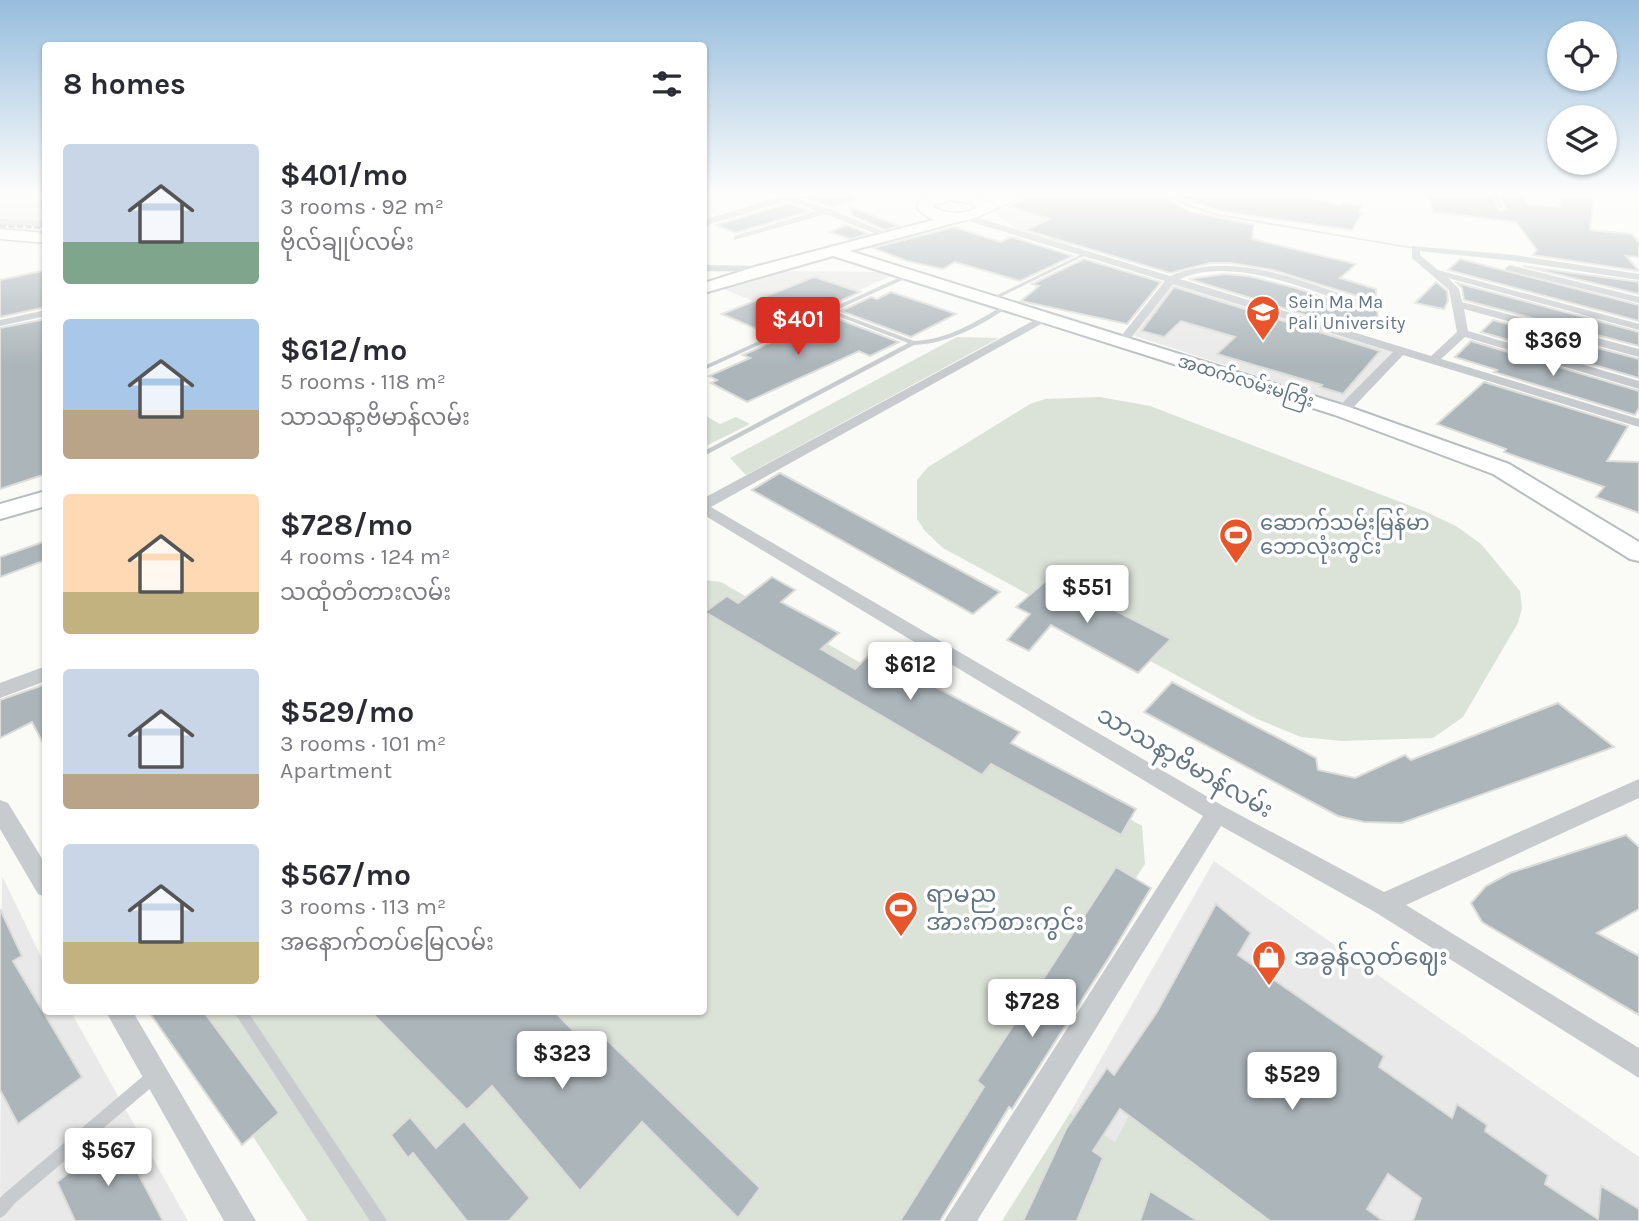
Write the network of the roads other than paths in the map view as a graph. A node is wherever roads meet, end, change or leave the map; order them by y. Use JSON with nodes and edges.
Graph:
{"nodes":[{"id":1,"x":830,"y":252,"type":"edge"},
{"id":2,"x":837,"y":252,"type":"edge"},
{"id":3,"x":1079,"y":252,"type":"edge"},
{"id":4,"x":1415,"y":252,"type":"edge"},
{"id":5,"x":1455,"y":252,"type":"edge"},
{"id":6,"x":1086,"y":254,"type":"junction"},
{"id":7,"x":1461,"y":255,"type":"dead end"},
{"id":8,"x":707,"y":268,"type":"edge"},
{"id":9,"x":764,"y":269,"type":"junction"},
{"id":10,"x":887,"y":269,"type":"junction"},
{"id":11,"x":1435,"y":271,"type":"junction"},
{"id":12,"x":907,"y":276,"type":"junction"},
{"id":13,"x":1639,"y":277,"type":"edge"},
{"id":14,"x":1172,"y":279,"type":"junction"},
{"id":15,"x":707,"y":287,"type":"edge"},
{"id":16,"x":1639,"y":300,"type":"edge"},
{"id":17,"x":1457,"y":303,"type":"junction"},
{"id":18,"x":998,"y":304,"type":"junction"},
{"id":19,"x":1368,"y":307,"type":"dead end"},
{"id":20,"x":829,"y":311,"type":"junction"},
{"id":21,"x":42,"y":314,"type":"edge"},
{"id":22,"x":1046,"y":318,"type":"junction"},
{"id":23,"x":0,"y":323,"type":"edge"},
{"id":24,"x":1639,"y":327,"type":"edge"},
{"id":25,"x":1463,"y":332,"type":"junction"},
{"id":26,"x":1122,"y":342,"type":"junction"},
{"id":27,"x":913,"y":343,"type":"junction"},
{"id":28,"x":1402,"y":349,"type":"junction"},
{"id":29,"x":1639,"y":353,"type":"edge"},
{"id":30,"x":1434,"y":359,"type":"junction"},
{"id":31,"x":707,"y":367,"type":"edge"},
{"id":32,"x":1639,"y":385,"type":"edge"},
{"id":33,"x":1342,"y":411,"type":"junction"},
{"id":34,"x":1639,"y":423,"type":"edge"},
{"id":35,"x":707,"y":452,"type":"edge"},
{"id":36,"x":42,"y":499,"type":"edge"},
{"id":37,"x":707,"y":505,"type":"edge"},
{"id":38,"x":707,"y":509,"type":"edge"},
{"id":39,"x":0,"y":512,"type":"edge"},
{"id":40,"x":1639,"y":553,"type":"edge"},
{"id":41,"x":42,"y":675,"type":"edge"},
{"id":42,"x":0,"y":691,"type":"edge"},
{"id":43,"x":1639,"y":788,"type":"edge"},
{"id":44,"x":0,"y":809,"type":"edge"},
{"id":45,"x":1217,"y":813,"type":"junction"},
{"id":46,"x":42,"y":880,"type":"edge"},
{"id":47,"x":1383,"y":904,"type":"junction"},
{"id":48,"x":121,"y":1015,"type":"edge"},
{"id":49,"x":243,"y":1015,"type":"edge"},
{"id":50,"x":1639,"y":1064,"type":"edge"},
{"id":51,"x":156,"y":1075,"type":"junction"},
{"id":52,"x":0,"y":1210,"type":"edge"},
{"id":53,"x":242,"y":1221,"type":"edge"},
{"id":54,"x":379,"y":1221,"type":"edge"},
{"id":55,"x":959,"y":1221,"type":"edge"}],
"edges":[{"from":1,"to":9,"type":"main road"},
{"from":2,"to":10,"type":"main road","name":"အထက်လမ်းမကြီး"},
{"from":3,"to":6,"type":"street"},
{"from":4,"to":11,"type":"street"},
{"from":5,"to":13,"type":"street"},
{"from":6,"to":14,"type":"street"},
{"from":6,"to":18,"type":"lane"},
{"from":7,"to":16,"type":"street"},
{"from":8,"to":9,"type":"street"},
{"from":9,"to":10,"type":"main road"},
{"from":9,"to":15,"type":"main road"},
{"from":10,"to":12,"type":"main road","name":"အထက်လမ်းမကြီး"},
{"from":11,"to":17,"type":"street"},
{"from":11,"to":24,"type":"street"},
{"from":12,"to":18,"type":"main road","name":"အထက်လမ်းမကြီး"},
{"from":12,"to":20,"type":"lane"},
{"from":14,"to":19,"type":"street"},
{"from":14,"to":26,"type":"street"},
{"from":14,"to":28,"type":"street"},
{"from":17,"to":25,"type":"street"},
{"from":17,"to":29,"type":"street"},
{"from":18,"to":22,"type":"main road","name":"အထက်လမ်းမကြီး"},
{"from":18,"to":27,"type":"lane"},
{"from":20,"to":27,"type":"lane"},
{"from":20,"to":31,"type":"lane"},
{"from":21,"to":23,"type":"street"},
{"from":22,"to":26,"type":"main road","name":"အထက်လမ်းမကြီး"},
{"from":22,"to":37,"type":"street"},
{"from":25,"to":30,"type":"street"},
{"from":25,"to":32,"type":"street"},
{"from":26,"to":33,"type":"main road","name":"အထက်လမ်းမကြီး"},
{"from":27,"to":35,"type":"lane"},
{"from":28,"to":30,"type":"street"},
{"from":28,"to":33,"type":"street"},
{"from":30,"to":34,"type":"street"},
{"from":33,"to":40,"type":"main road","name":"အထက်လမ်းမကြီး"},
{"from":36,"to":39,"type":"main road"},
{"from":38,"to":45,"type":"street","name":"သာသနာ့ဗိမာန်လမ်း"},
{"from":41,"to":42,"type":"street"},
{"from":43,"to":47,"type":"street"},
{"from":44,"to":46,"type":"street"},
{"from":45,"to":47,"type":"street","name":"သာသနာ့ဗိမာန်လမ်း"},
{"from":45,"to":55,"type":"street"},
{"from":47,"to":50,"type":"street","name":"သာသနာ့ဗိမာန်လမ်း"},
{"from":48,"to":51,"type":"street"},
{"from":49,"to":54,"type":"lane"},
{"from":51,"to":52,"type":"lane"},
{"from":51,"to":53,"type":"street"}]}
